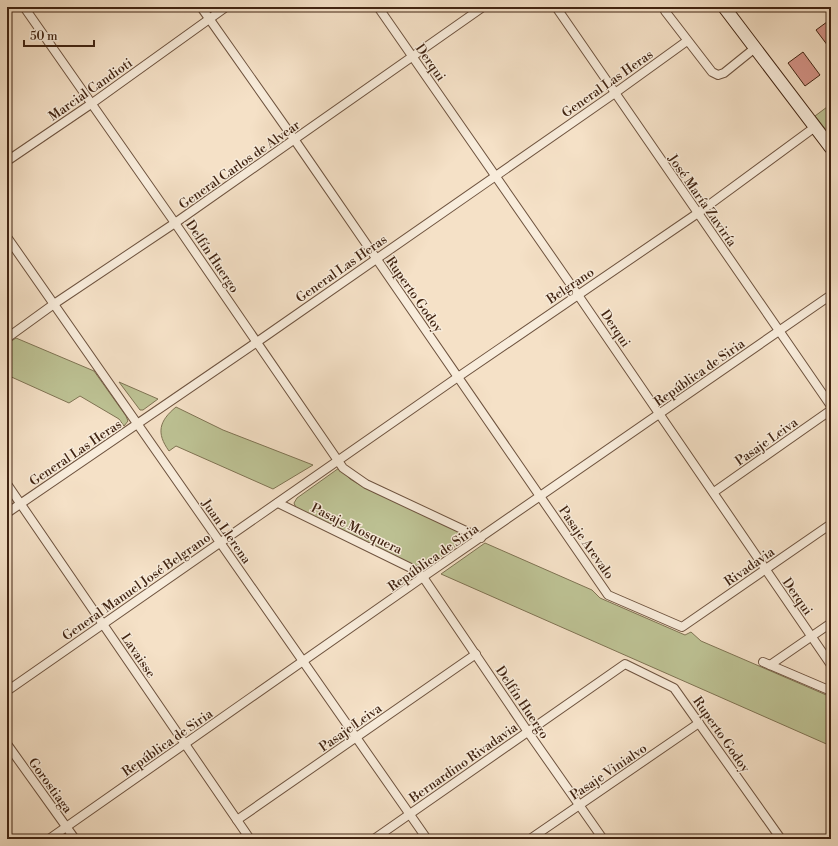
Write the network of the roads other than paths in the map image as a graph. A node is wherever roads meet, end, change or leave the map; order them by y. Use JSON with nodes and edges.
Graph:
{"nodes":[{"id":1,"x":24,"y":7,"type":"edge"},
{"id":2,"x":201,"y":7,"type":"edge"},
{"id":3,"x":226,"y":7,"type":"edge"},
{"id":4,"x":378,"y":7,"type":"edge"},
{"id":5,"x":483,"y":7,"type":"edge"},
{"id":6,"x":556,"y":7,"type":"edge"},
{"id":7,"x":664,"y":7,"type":"edge"},
{"id":8,"x":725,"y":8,"type":"edge"},
{"id":9,"x":209,"y":19,"type":"junction"},
{"id":10,"x":688,"y":41,"type":"junction"},
{"id":11,"x":755,"y":48,"type":"junction"},
{"id":12,"x":412,"y":57,"type":"junction"},
{"id":13,"x":615,"y":93,"type":"junction"},
{"id":14,"x":91,"y":104,"type":"junction"},
{"id":15,"x":815,"y":127,"type":"junction"},
{"id":16,"x":294,"y":140,"type":"junction"},
{"id":17,"x":831,"y":148,"type":"edge"},
{"id":18,"x":7,"y":161,"type":"edge"},
{"id":19,"x":496,"y":175,"type":"junction"},
{"id":20,"x":698,"y":213,"type":"junction"},
{"id":21,"x":175,"y":223,"type":"junction"},
{"id":22,"x":7,"y":236,"type":"edge"},
{"id":23,"x":376,"y":259,"type":"junction"},
{"id":24,"x":578,"y":295,"type":"junction"},
{"id":25,"x":831,"y":295,"type":"edge"},
{"id":26,"x":54,"y":304,"type":"junction"},
{"id":27,"x":779,"y":331,"type":"junction"},
{"id":28,"x":7,"y":338,"type":"edge"},
{"id":29,"x":257,"y":342,"type":"junction"},
{"id":30,"x":458,"y":377,"type":"junction"},
{"id":31,"x":831,"y":406,"type":"edge"},
{"id":32,"x":831,"y":410,"type":"edge"},
{"id":33,"x":660,"y":414,"type":"junction"},
{"id":34,"x":137,"y":424,"type":"junction"},
{"id":35,"x":338,"y":462,"type":"junction"},
{"id":36,"x":7,"y":484,"type":"edge"},
{"id":37,"x":714,"y":492,"type":"junction"},
{"id":38,"x":541,"y":497,"type":"junction"},
{"id":39,"x":278,"y":503,"type":"junction"},
{"id":40,"x":21,"y":504,"type":"junction"},
{"id":41,"x":7,"y":513,"type":"edge"},
{"id":42,"x":831,"y":524,"type":"edge"},
{"id":43,"x":481,"y":538,"type":"junction"},
{"id":44,"x":221,"y":542,"type":"junction"},
{"id":45,"x":765,"y":569,"type":"junction"},
{"id":46,"x":423,"y":578,"type":"junction"},
{"id":47,"x":831,"y":623,"type":"edge"},
{"id":48,"x":104,"y":624,"type":"junction"},
{"id":49,"x":682,"y":627,"type":"joint"},
{"id":50,"x":812,"y":636,"type":"junction"},
{"id":51,"x":476,"y":654,"type":"junction"},
{"id":52,"x":303,"y":662,"type":"junction"},
{"id":53,"x":626,"y":664,"type":"joint"},
{"id":54,"x":831,"y":665,"type":"edge"},
{"id":55,"x":7,"y":691,"type":"edge"},
{"id":56,"x":831,"y":691,"type":"edge"},
{"id":57,"x":699,"y":723,"type":"junction"},
{"id":58,"x":528,"y":732,"type":"junction"},
{"id":59,"x":356,"y":738,"type":"junction"},
{"id":60,"x":7,"y":744,"type":"edge"},
{"id":61,"x":185,"y":744,"type":"junction"},
{"id":62,"x":579,"y":805,"type":"junction"},
{"id":63,"x":410,"y":814,"type":"junction"},
{"id":64,"x":237,"y":820,"type":"junction"},
{"id":65,"x":67,"y":827,"type":"junction"},
{"id":66,"x":49,"y":839,"type":"edge"},
{"id":67,"x":75,"y":839,"type":"edge"},
{"id":68,"x":250,"y":839,"type":"edge"},
{"id":69,"x":374,"y":839,"type":"edge"},
{"id":70,"x":427,"y":839,"type":"edge"},
{"id":71,"x":530,"y":839,"type":"edge"},
{"id":72,"x":603,"y":839,"type":"edge"},
{"id":73,"x":781,"y":839,"type":"edge"}],
"edges":[{"from":1,"to":14,"type":"street","name":"Delfín Huergo"},
{"from":2,"to":9,"type":"street","name":"Ruperto Godoy"},
{"from":3,"to":9,"type":"street","name":"Marcial Candioti"},
{"from":4,"to":12,"type":"street","name":"Derqui"},
{"from":5,"to":12,"type":"street","name":"General Carlos de Alvear"},
{"from":6,"to":13,"type":"street","name":"José María Zuviría"},
{"from":7,"to":10,"type":"street"},
{"from":8,"to":11,"type":"main road"},
{"from":9,"to":14,"type":"street","name":"Marcial Candioti"},
{"from":9,"to":16,"type":"street","name":"Ruperto Godoy"},
{"from":10,"to":11,"type":"street"},
{"from":10,"to":13,"type":"street","name":"General Las Heras"},
{"from":11,"to":15,"type":"main road"},
{"from":12,"to":16,"type":"street","name":"General Carlos de Alvear"},
{"from":12,"to":19,"type":"street","name":"Derqui"},
{"from":13,"to":19,"type":"street","name":"General Las Heras"},
{"from":13,"to":20,"type":"street","name":"José María Zuviría"},
{"from":14,"to":18,"type":"street","name":"Marcial Candioti"},
{"from":14,"to":21,"type":"street","name":"Delfín Huergo"},
{"from":15,"to":17,"type":"main road"},
{"from":15,"to":20,"type":"street","name":"Belgrano"},
{"from":16,"to":21,"type":"street","name":"General Carlos de Alvear"},
{"from":16,"to":23,"type":"street","name":"Ruperto Godoy"},
{"from":19,"to":23,"type":"street","name":"General Las Heras"},
{"from":19,"to":24,"type":"street","name":"Derqui"},
{"from":20,"to":24,"type":"street","name":"Belgrano"},
{"from":20,"to":27,"type":"street","name":"José María Zuviría"},
{"from":21,"to":26,"type":"street","name":"General Carlos de Alvear"},
{"from":21,"to":29,"type":"street","name":"Delfín Huergo"},
{"from":22,"to":26,"type":"street","name":"Juan Llerena"},
{"from":23,"to":29,"type":"street","name":"General Las Heras"},
{"from":23,"to":30,"type":"street","name":"Ruperto Godoy"},
{"from":24,"to":30,"type":"street","name":"Belgrano"},
{"from":24,"to":33,"type":"street","name":"Derqui"},
{"from":25,"to":27,"type":"street","name":"República de Siria"},
{"from":26,"to":28,"type":"street","name":"General Carlos de Alvear"},
{"from":26,"to":34,"type":"street","name":"Juan Llerena"},
{"from":27,"to":31,"type":"street","name":"José María Zuviría"},
{"from":27,"to":33,"type":"street","name":"República de Siria"},
{"from":29,"to":34,"type":"street","name":"General Las Heras"},
{"from":29,"to":35,"type":"street","name":"Delfín Huergo"},
{"from":30,"to":35,"type":"street","name":"Belgrano"},
{"from":30,"to":38,"type":"street","name":"Ruperto Godoy"},
{"from":32,"to":37,"type":"street","name":"Pasaje Leiva"},
{"from":33,"to":37,"type":"street","name":"Derqui"},
{"from":33,"to":38,"type":"street","name":"República de Siria"},
{"from":34,"to":40,"type":"street","name":"General Las Heras"},
{"from":34,"to":44,"type":"street","name":"Juan Llerena"},
{"from":35,"to":39,"type":"street","name":"General Manuel José Belgrano"},
{"from":35,"to":43,"type":"street"},
{"from":36,"to":40,"type":"street","name":"Lavaisse"},
{"from":37,"to":45,"type":"street","name":"Derqui"},
{"from":38,"to":43,"type":"street","name":"República de Siria"},
{"from":38,"to":49,"type":"street","name":"Pasaje Arevalo"},
{"from":39,"to":44,"type":"street","name":"General Manuel José Belgrano"},
{"from":39,"to":46,"type":"street","name":"Pasaje Mosquera"},
{"from":40,"to":41,"type":"street","name":"General Las Heras"},
{"from":40,"to":48,"type":"street","name":"Lavaisse"},
{"from":42,"to":45,"type":"street","name":"Rivadavia"},
{"from":43,"to":46,"type":"street","name":"República de Siria"},
{"from":44,"to":48,"type":"street","name":"General Manuel José Belgrano"},
{"from":44,"to":52,"type":"street","name":"Juan Llerena"},
{"from":45,"to":49,"type":"street","name":"Rivadavia"},
{"from":45,"to":50,"type":"street","name":"Derqui"},
{"from":46,"to":51,"type":"street","name":"Delfín Huergo"},
{"from":46,"to":52,"type":"street","name":"República de Siria"},
{"from":47,"to":50,"type":"street"},
{"from":48,"to":55,"type":"street","name":"General Manuel José Belgrano"},
{"from":48,"to":61,"type":"street","name":"Lavaisse"},
{"from":50,"to":54,"type":"street","name":"Derqui"},
{"from":50,"to":56,"type":"street"},
{"from":51,"to":58,"type":"street","name":"Delfín Huergo"},
{"from":51,"to":59,"type":"street","name":"Pasaje Leiva"},
{"from":52,"to":59,"type":"street","name":"Juan Llerena"},
{"from":52,"to":61,"type":"street","name":"República de Siria"},
{"from":53,"to":57,"type":"street","name":"Ruperto Godoy"},
{"from":53,"to":58,"type":"street","name":"Bernardino Rivadavia"},
{"from":57,"to":62,"type":"street","name":"Pasaje Vinialvo"},
{"from":57,"to":73,"type":"street","name":"Ruperto Godoy"},
{"from":58,"to":62,"type":"street","name":"Delfín Huergo"},
{"from":58,"to":63,"type":"street","name":"Bernardino Rivadavia"},
{"from":59,"to":63,"type":"street","name":"Juan Llerena"},
{"from":59,"to":64,"type":"street","name":"Pasaje Leiva"},
{"from":60,"to":65,"type":"street","name":"Gorostiaga"},
{"from":61,"to":64,"type":"street","name":"Lavaisse"},
{"from":61,"to":65,"type":"street","name":"República de Siria"},
{"from":62,"to":71,"type":"street","name":"Pasaje Vinialvo"},
{"from":62,"to":72,"type":"street","name":"Delfín Huergo"},
{"from":63,"to":69,"type":"street","name":"Bernardino Rivadavia"},
{"from":63,"to":70,"type":"street","name":"Juan Llerena"},
{"from":64,"to":68,"type":"street","name":"Lavaisse"},
{"from":65,"to":66,"type":"street","name":"República de Siria"},
{"from":65,"to":67,"type":"street","name":"Gorostiaga"}]}
